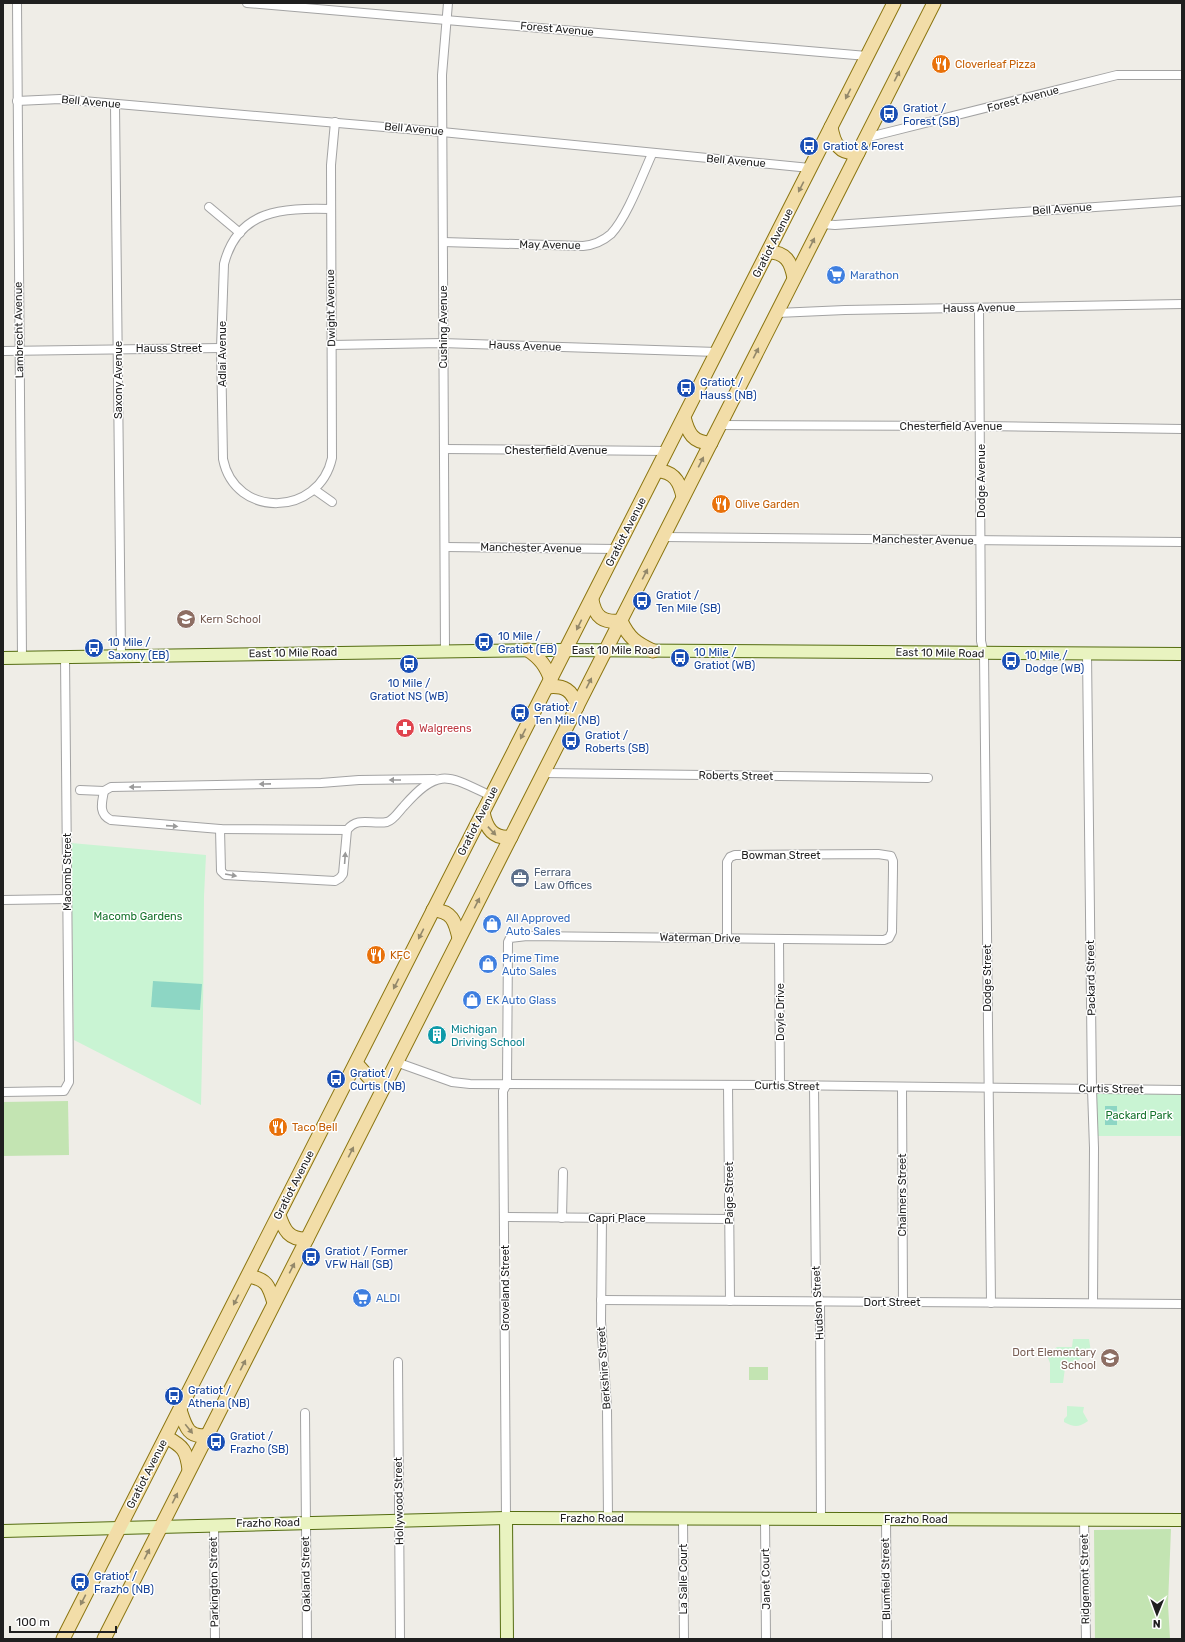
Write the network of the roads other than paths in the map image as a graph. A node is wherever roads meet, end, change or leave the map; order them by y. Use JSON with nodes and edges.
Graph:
{"nodes":[{"id":1,"x":17,"y":3,"type":"edge"},
{"id":2,"x":247,"y":3,"type":"edge"},
{"id":3,"x":448,"y":3,"type":"edge"},
{"id":4,"x":894,"y":3,"type":"edge"},
{"id":5,"x":933,"y":4,"type":"edge"},
{"id":6,"x":447,"y":19,"type":"junction"},
{"id":7,"x":867,"y":56,"type":"junction"},
{"id":8,"x":1182,"y":75,"type":"edge"},
{"id":9,"x":17,"y":101,"type":"junction"},
{"id":10,"x":115,"y":105,"type":"junction"},
{"id":11,"x":335,"y":122,"type":"junction"},
{"id":12,"x":832,"y":127,"type":"junction"},
{"id":13,"x":442,"y":132,"type":"junction"},
{"id":14,"x":865,"y":138,"type":"junction"},
{"id":15,"x":858,"y":153,"type":"junction"},
{"id":16,"x":652,"y":154,"type":"junction"},
{"id":17,"x":810,"y":168,"type":"junction"},
{"id":18,"x":1182,"y":201,"type":"edge"},
{"id":19,"x":209,"y":207,"type":"dead end"},
{"id":20,"x":330,"y":209,"type":"junction"},
{"id":21,"x":822,"y":224,"type":"junction"},
{"id":22,"x":240,"y":233,"type":"junction"},
{"id":23,"x":443,"y":242,"type":"junction"},
{"id":24,"x":768,"y":252,"type":"junction"},
{"id":25,"x":794,"y":278,"type":"junction"},
{"id":26,"x":1182,"y":304,"type":"edge"},
{"id":27,"x":979,"y":308,"type":"junction"},
{"id":28,"x":777,"y":313,"type":"junction"},
{"id":29,"x":442,"y":343,"type":"junction"},
{"id":30,"x":332,"y":345,"type":"junction"},
{"id":31,"x":118,"y":348,"type":"junction"},
{"id":32,"x":221,"y":348,"type":"junction"},
{"id":33,"x":3,"y":351,"type":"edge"},
{"id":34,"x":20,"y":351,"type":"junction"},
{"id":35,"x":717,"y":352,"type":"junction"},
{"id":36,"x":684,"y":417,"type":"junction"},
{"id":37,"x":720,"y":425,"type":"junction"},
{"id":38,"x":980,"y":426,"type":"junction"},
{"id":39,"x":1182,"y":429,"type":"edge"},
{"id":40,"x":711,"y":443,"type":"junction"},
{"id":41,"x":444,"y":449,"type":"junction"},
{"id":42,"x":668,"y":451,"type":"junction"},
{"id":43,"x":657,"y":471,"type":"junction"},
{"id":44,"x":315,"y":490,"type":"junction"},
{"id":45,"x":683,"y":497,"type":"junction"},
{"id":46,"x":332,"y":502,"type":"dead end"},
{"id":47,"x":663,"y":537,"type":"junction"},
{"id":48,"x":981,"y":540,"type":"junction"},
{"id":49,"x":1182,"y":542,"type":"edge"},
{"id":50,"x":445,"y":547,"type":"junction"},
{"id":51,"x":617,"y":549,"type":"junction"},
{"id":52,"x":592,"y":600,"type":"junction"},
{"id":53,"x":620,"y":621,"type":"junction"},
{"id":54,"x":528,"y":650,"type":"junction"},
{"id":55,"x":566,"y":650,"type":"junction"},
{"id":56,"x":606,"y":650,"type":"junction"},
{"id":57,"x":445,"y":651,"type":"junction"},
{"id":58,"x":653,"y":651,"type":"junction"},
{"id":59,"x":1086,"y":653,"type":"junction"},
{"id":60,"x":984,"y":654,"type":"junction"},
{"id":61,"x":1182,"y":654,"type":"edge"},
{"id":62,"x":121,"y":656,"type":"junction"},
{"id":63,"x":65,"y":657,"type":"junction"},
{"id":64,"x":3,"y":658,"type":"edge"},
{"id":65,"x":22,"y":658,"type":"junction"},
{"id":66,"x":549,"y":683,"type":"junction"},
{"id":67,"x":577,"y":707,"type":"junction"},
{"id":68,"x":543,"y":773,"type":"junction"},
{"id":69,"x":928,"y":778,"type":"dead end"},
{"id":70,"x":434,"y":780,"type":"junction"},
{"id":71,"x":80,"y":790,"type":"dead end"},
{"id":72,"x":104,"y":790,"type":"junction"},
{"id":73,"x":491,"y":796,"type":"junction"},
{"id":74,"x":483,"y":812,"type":"junction"},
{"id":75,"x":220,"y":829,"type":"junction"},
{"id":76,"x":347,"y":830,"type":"junction"},
{"id":77,"x":510,"y":837,"type":"junction"},
{"id":78,"x":67,"y":899,"type":"junction"},
{"id":79,"x":3,"y":900,"type":"edge"},
{"id":80,"x":433,"y":910,"type":"junction"},
{"id":81,"x":459,"y":938,"type":"junction"},
{"id":82,"x":510,"y":938,"type":"joint"},
{"id":83,"x":726,"y":938,"type":"junction"},
{"id":84,"x":889,"y":938,"type":"joint"},
{"id":85,"x":779,"y":940,"type":"junction"},
{"id":86,"x":396,"y":1062,"type":"junction"},
{"id":87,"x":356,"y":1063,"type":"junction"},
{"id":88,"x":385,"y":1084,"type":"junction"},
{"id":89,"x":507,"y":1084,"type":"junction"},
{"id":90,"x":728,"y":1085,"type":"junction"},
{"id":91,"x":780,"y":1085,"type":"junction"},
{"id":92,"x":814,"y":1086,"type":"junction"},
{"id":93,"x":902,"y":1087,"type":"junction"},
{"id":94,"x":988,"y":1088,"type":"junction"},
{"id":95,"x":1092,"y":1089,"type":"junction"},
{"id":96,"x":1182,"y":1090,"type":"edge"},
{"id":97,"x":3,"y":1092,"type":"edge"},
{"id":98,"x":563,"y":1172,"type":"dead end"},
{"id":99,"x":279,"y":1215,"type":"junction"},
{"id":100,"x":504,"y":1217,"type":"junction"},
{"id":101,"x":562,"y":1218,"type":"junction"},
{"id":102,"x":602,"y":1218,"type":"junction"},
{"id":103,"x":729,"y":1219,"type":"junction"},
{"id":104,"x":307,"y":1238,"type":"junction"},
{"id":105,"x":248,"y":1276,"type":"junction"},
{"id":106,"x":601,"y":1300,"type":"junction"},
{"id":107,"x":730,"y":1301,"type":"junction"},
{"id":108,"x":820,"y":1301,"type":"junction"},
{"id":109,"x":903,"y":1302,"type":"junction"},
{"id":110,"x":274,"y":1303,"type":"junction"},
{"id":111,"x":991,"y":1303,"type":"junction"},
{"id":112,"x":1093,"y":1304,"type":"junction"},
{"id":113,"x":1182,"y":1304,"type":"edge"},
{"id":114,"x":398,"y":1362,"type":"dead end"},
{"id":115,"x":180,"y":1410,"type":"junction"},
{"id":116,"x":305,"y":1413,"type":"dead end"},
{"id":117,"x":207,"y":1435,"type":"junction"},
{"id":118,"x":166,"y":1438,"type":"junction"},
{"id":119,"x":189,"y":1470,"type":"junction"},
{"id":120,"x":506,"y":1518,"type":"junction"},
{"id":121,"x":608,"y":1518,"type":"junction"},
{"id":122,"x":683,"y":1519,"type":"junction"},
{"id":123,"x":765,"y":1519,"type":"junction"},
{"id":124,"x":821,"y":1519,"type":"junction"},
{"id":125,"x":886,"y":1519,"type":"junction"},
{"id":126,"x":399,"y":1520,"type":"junction"},
{"id":127,"x":1084,"y":1520,"type":"junction"},
{"id":128,"x":1182,"y":1520,"type":"edge"},
{"id":129,"x":306,"y":1522,"type":"junction"},
{"id":130,"x":214,"y":1524,"type":"junction"},
{"id":131,"x":161,"y":1526,"type":"junction"},
{"id":132,"x":120,"y":1528,"type":"junction"},
{"id":133,"x":3,"y":1531,"type":"edge"},
{"id":134,"x":63,"y":1639,"type":"edge"},
{"id":135,"x":104,"y":1639,"type":"edge"},
{"id":136,"x":215,"y":1639,"type":"edge"},
{"id":137,"x":307,"y":1639,"type":"edge"},
{"id":138,"x":400,"y":1639,"type":"edge"},
{"id":139,"x":507,"y":1639,"type":"edge"},
{"id":140,"x":684,"y":1639,"type":"edge"},
{"id":141,"x":766,"y":1639,"type":"edge"},
{"id":142,"x":887,"y":1639,"type":"edge"},
{"id":143,"x":1086,"y":1639,"type":"edge"}],
"edges":[{"from":1,"to":9,"type":"street","name":"Lambrecht Avenue"},
{"from":2,"to":6,"type":"street","name":"Forest Avenue"},
{"from":3,"to":6,"type":"street","name":"Cushing Avenue"},
{"from":4,"to":7,"type":"main road","name":"Gratiot Avenue"},
{"from":14,"to":5,"type":"main road","one_way":true},
{"from":6,"to":7,"type":"street","name":"Forest Avenue"},
{"from":6,"to":13,"type":"street","name":"Cushing Avenue"},
{"from":7,"to":12,"type":"main road","name":"Gratiot Avenue","one_way":true},
{"from":8,"to":14,"type":"street","name":"Forest Avenue"},
{"from":9,"to":10,"type":"street","name":"Bell Avenue"},
{"from":9,"to":34,"type":"street","name":"Lambrecht Avenue"},
{"from":10,"to":11,"type":"street","name":"Bell Avenue"},
{"from":10,"to":31,"type":"street","name":"Saxony Avenue"},
{"from":11,"to":13,"type":"street","name":"Bell Avenue"},
{"from":11,"to":20,"type":"street","name":"Dwight Avenue"},
{"from":12,"to":15,"type":"main road"},
{"from":12,"to":17,"type":"main road","name":"Gratiot Avenue"},
{"from":13,"to":16,"type":"street","name":"Bell Avenue"},
{"from":13,"to":23,"type":"street","name":"Cushing Avenue"},
{"from":14,"to":15,"type":"main road"},
{"from":15,"to":21,"type":"main road"},
{"from":16,"to":17,"type":"street","name":"Bell Avenue"},
{"from":16,"to":23,"type":"street","name":"May Avenue"},
{"from":17,"to":24,"type":"main road","name":"Gratiot Avenue","one_way":true},
{"from":18,"to":21,"type":"street","name":"Bell Avenue"},
{"from":19,"to":22,"type":"street"},
{"from":20,"to":22,"type":"street","name":"Adlai Avenue"},
{"from":20,"to":30,"type":"street","name":"Dwight Avenue"},
{"from":25,"to":21,"type":"main road","one_way":true},
{"from":22,"to":32,"type":"street","name":"Adlai Avenue"},
{"from":23,"to":29,"type":"street","name":"Cushing Avenue"},
{"from":24,"to":25,"type":"main road"},
{"from":24,"to":35,"type":"main road","name":"Gratiot Avenue"},
{"from":25,"to":28,"type":"main road"},
{"from":26,"to":27,"type":"street","name":"Hauss Avenue"},
{"from":27,"to":28,"type":"street","name":"Hauss Avenue"},
{"from":27,"to":38,"type":"street","name":"Dodge Avenue"},
{"from":37,"to":28,"type":"main road","one_way":true},
{"from":29,"to":30,"type":"street","name":"Hauss Avenue"},
{"from":29,"to":35,"type":"street","name":"Hauss Avenue"},
{"from":29,"to":41,"type":"street","name":"Cushing Avenue"},
{"from":30,"to":44,"type":"street","name":"Dwight Avenue"},
{"from":31,"to":32,"type":"street","name":"Hauss Street"},
{"from":31,"to":34,"type":"street"},
{"from":31,"to":62,"type":"street","name":"Saxony Avenue"},
{"from":32,"to":44,"type":"street","name":"Adlai Avenue"},
{"from":33,"to":34,"type":"street"},
{"from":34,"to":65,"type":"street","name":"Lambrecht Avenue"},
{"from":35,"to":36,"type":"main road","name":"Gratiot Avenue"},
{"from":36,"to":40,"type":"main road"},
{"from":36,"to":42,"type":"main road","name":"Gratiot Avenue"},
{"from":37,"to":38,"type":"street","name":"Chesterfield Avenue"},
{"from":37,"to":40,"type":"main road"},
{"from":38,"to":39,"type":"street","name":"Chesterfield Avenue"},
{"from":38,"to":48,"type":"street","name":"Dodge Avenue"},
{"from":45,"to":40,"type":"main road","one_way":true},
{"from":41,"to":42,"type":"street","name":"Chesterfield Avenue"},
{"from":41,"to":50,"type":"street","name":"Cushing Avenue"},
{"from":42,"to":43,"type":"main road","name":"Gratiot Avenue"},
{"from":43,"to":45,"type":"main road"},
{"from":43,"to":51,"type":"main road","name":"Gratiot Avenue"},
{"from":44,"to":46,"type":"street"},
{"from":45,"to":47,"type":"main road"},
{"from":47,"to":48,"type":"street","name":"Manchester Avenue"},
{"from":53,"to":47,"type":"main road","one_way":true},
{"from":48,"to":49,"type":"street","name":"Manchester Avenue"},
{"from":48,"to":60,"type":"street","name":"Dodge Avenue"},
{"from":50,"to":51,"type":"street","name":"Manchester Avenue"},
{"from":50,"to":57,"type":"street","name":"Cushing Avenue"},
{"from":51,"to":52,"type":"main road","name":"Gratiot Avenue"},
{"from":52,"to":53,"type":"main road"},
{"from":52,"to":55,"type":"main road","name":"Gratiot Avenue","one_way":true},
{"from":53,"to":56,"type":"main road"},
{"from":53,"to":58,"type":"main road"},
{"from":54,"to":55,"type":"street","name":"East 10 Mile Road"},
{"from":54,"to":57,"type":"street","name":"East 10 Mile Road"},
{"from":54,"to":66,"type":"main road"},
{"from":55,"to":56,"type":"street","name":"East 10 Mile Road"},
{"from":55,"to":66,"type":"main road","name":"Gratiot Avenue"},
{"from":56,"to":58,"type":"street","name":"East 10 Mile Road"},
{"from":67,"to":56,"type":"main road","one_way":true},
{"from":57,"to":62,"type":"street","name":"East 10 Mile Road"},
{"from":58,"to":60,"type":"street","name":"East 10 Mile Road"},
{"from":59,"to":60,"type":"street","name":"East 10 Mile Road"},
{"from":59,"to":61,"type":"street","name":"East 10 Mile Road"},
{"from":59,"to":95,"type":"street","name":"Packard Street"},
{"from":60,"to":94,"type":"street","name":"Dodge Street"},
{"from":62,"to":63,"type":"street","name":"East 10 Mile Road"},
{"from":63,"to":65,"type":"street","name":"East 10 Mile Road"},
{"from":63,"to":78,"type":"street","name":"Macomb Street"},
{"from":64,"to":65,"type":"street","name":"East 10 Mile Road"},
{"from":66,"to":67,"type":"main road"},
{"from":66,"to":73,"type":"main road","name":"Gratiot Avenue","one_way":true},
{"from":67,"to":68,"type":"main road"},
{"from":68,"to":69,"type":"street","name":"Roberts Street"},
{"from":68,"to":77,"type":"main road"},
{"from":70,"to":72,"type":"street","one_way":true},
{"from":70,"to":73,"type":"street"},
{"from":70,"to":76,"type":"street"},
{"from":71,"to":72,"type":"street"},
{"from":72,"to":75,"type":"street","one_way":true},
{"from":73,"to":74,"type":"main road","name":"Gratiot Avenue"},
{"from":74,"to":77,"type":"main road","one_way":true},
{"from":74,"to":80,"type":"main road","name":"Gratiot Avenue"},
{"from":75,"to":76,"type":"street"},
{"from":75,"to":76,"type":"street","one_way":true},
{"from":81,"to":77,"type":"main road","one_way":true},
{"from":78,"to":79,"type":"street"},
{"from":78,"to":97,"type":"street","name":"Macomb Street"},
{"from":80,"to":81,"type":"main road"},
{"from":80,"to":87,"type":"main road","name":"Gratiot Avenue","one_way":true},
{"from":81,"to":86,"type":"main road"},
{"from":82,"to":83,"type":"street","name":"Waterman Drive"},
{"from":82,"to":89,"type":"street","name":"Groveland Street"},
{"from":83,"to":84,"type":"street","name":"Bowman Street"},
{"from":83,"to":85,"type":"street","name":"Waterman Drive"},
{"from":84,"to":85,"type":"street","name":"Waterman Drive"},
{"from":85,"to":91,"type":"street","name":"Doyle Drive"},
{"from":86,"to":88,"type":"main road"},
{"from":86,"to":89,"type":"street","name":"Curtis Street"},
{"from":87,"to":88,"type":"main road"},
{"from":87,"to":99,"type":"main road","name":"Gratiot Avenue"},
{"from":104,"to":88,"type":"main road","one_way":true},
{"from":89,"to":90,"type":"street","name":"Curtis Street"},
{"from":89,"to":100,"type":"street","name":"Groveland Street"},
{"from":90,"to":91,"type":"street","name":"Curtis Street"},
{"from":90,"to":103,"type":"street","name":"Paige Street"},
{"from":91,"to":92,"type":"street","name":"Curtis Street"},
{"from":92,"to":93,"type":"street","name":"Curtis Street"},
{"from":92,"to":108,"type":"street","name":"Hudson Street"},
{"from":93,"to":94,"type":"street","name":"Curtis Street"},
{"from":93,"to":109,"type":"street","name":"Chalmers Street"},
{"from":94,"to":95,"type":"street","name":"Curtis Street"},
{"from":94,"to":111,"type":"street","name":"Dodge Street"},
{"from":95,"to":96,"type":"street","name":"Curtis Street"},
{"from":95,"to":112,"type":"street","name":"Packard Street"},
{"from":98,"to":101,"type":"street"},
{"from":99,"to":104,"type":"main road"},
{"from":99,"to":105,"type":"main road","name":"Gratiot Avenue"},
{"from":100,"to":101,"type":"street","name":"Capri Place"},
{"from":100,"to":120,"type":"street","name":"Groveland Street"},
{"from":101,"to":102,"type":"street","name":"Capri Place"},
{"from":102,"to":103,"type":"street","name":"Capri Place"},
{"from":102,"to":106,"type":"street","name":"Berkshire Street"},
{"from":103,"to":107,"type":"street","name":"Paige Street"},
{"from":110,"to":104,"type":"main road","one_way":true},
{"from":105,"to":110,"type":"main road"},
{"from":105,"to":115,"type":"main road","name":"Gratiot Avenue","one_way":true},
{"from":106,"to":107,"type":"street","name":"Dort Street"},
{"from":106,"to":121,"type":"street","name":"Berkshire Street"},
{"from":107,"to":108,"type":"street","name":"Dort Street"},
{"from":108,"to":109,"type":"street","name":"Dort Street"},
{"from":108,"to":124,"type":"street","name":"Hudson Street"},
{"from":109,"to":111,"type":"street","name":"Dort Street"},
{"from":117,"to":110,"type":"main road","one_way":true},
{"from":111,"to":112,"type":"street","name":"Dort Street"},
{"from":112,"to":113,"type":"street","name":"Dort Street"},
{"from":114,"to":126,"type":"street","name":"Hollywood Street"},
{"from":115,"to":117,"type":"main road","one_way":true},
{"from":115,"to":118,"type":"main road","name":"Gratiot Avenue"},
{"from":116,"to":129,"type":"street","name":"Oakland Street"},
{"from":117,"to":119,"type":"main road"},
{"from":118,"to":119,"type":"main road"},
{"from":118,"to":132,"type":"main road","name":"Gratiot Avenue"},
{"from":131,"to":119,"type":"main road","one_way":true},
{"from":120,"to":121,"type":"street","name":"Frazho Road"},
{"from":120,"to":126,"type":"street","name":"Frazho Road"},
{"from":120,"to":139,"type":"street","name":"Groveland Street"},
{"from":121,"to":122,"type":"street","name":"Frazho Road"},
{"from":122,"to":123,"type":"street","name":"Frazho Road"},
{"from":122,"to":140,"type":"street","name":"La Salle Court"},
{"from":123,"to":124,"type":"street","name":"Frazho Road"},
{"from":123,"to":141,"type":"street","name":"Janet Court"},
{"from":124,"to":125,"type":"street","name":"Frazho Road"},
{"from":125,"to":127,"type":"street","name":"Frazho Road"},
{"from":125,"to":142,"type":"street","name":"Blumfield Street"},
{"from":126,"to":129,"type":"street","name":"Frazho Road"},
{"from":126,"to":138,"type":"street","name":"Hollywood Street"},
{"from":127,"to":128,"type":"street","name":"Frazho Road"},
{"from":127,"to":143,"type":"street","name":"Ridgemont Street"},
{"from":129,"to":130,"type":"street","name":"Frazho Road"},
{"from":129,"to":137,"type":"street","name":"Oakland Street"},
{"from":130,"to":131,"type":"street","name":"Frazho Road"},
{"from":130,"to":136,"type":"street","name":"Parkington Street"},
{"from":131,"to":132,"type":"street","name":"Frazho Road"},
{"from":135,"to":131,"type":"main road","one_way":true},
{"from":132,"to":133,"type":"street","name":"Frazho Road"},
{"from":132,"to":134,"type":"main road","name":"Gratiot Avenue","one_way":true}]}
